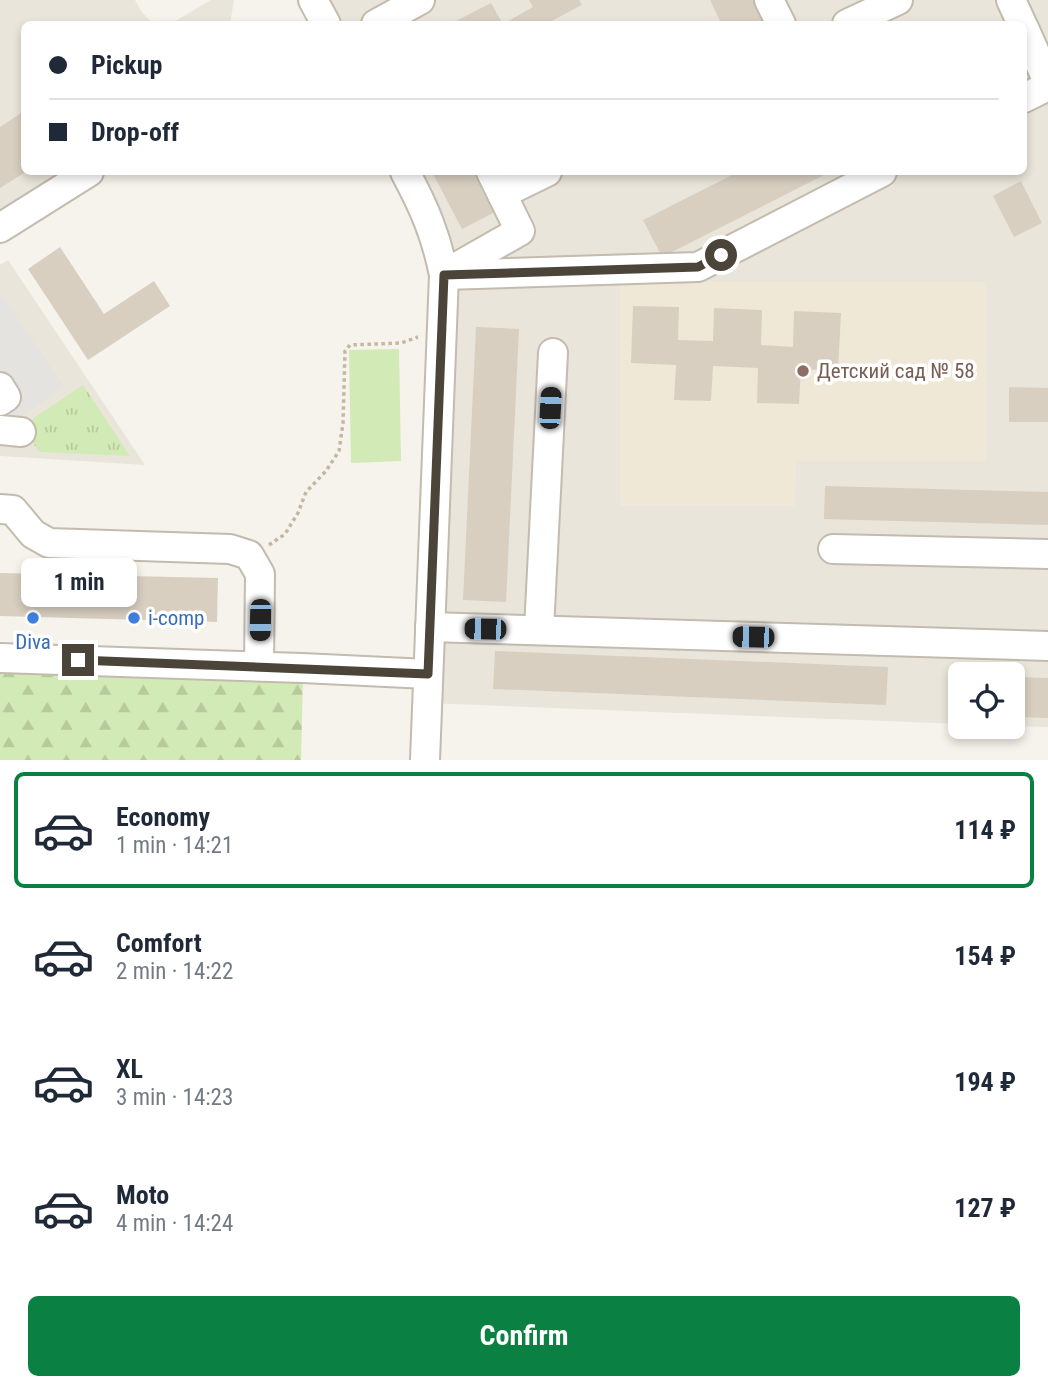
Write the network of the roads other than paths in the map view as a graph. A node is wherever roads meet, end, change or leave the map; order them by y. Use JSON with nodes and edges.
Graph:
{"nodes":[{"id":1,"x":313,"y":0,"type":"edge"},
{"id":2,"x":420,"y":0,"type":"edge"},
{"id":3,"x":769,"y":0,"type":"edge"},
{"id":4,"x":898,"y":0,"type":"edge"},
{"id":5,"x":1011,"y":0,"type":"edge"},
{"id":6,"x":324,"y":21,"type":"edge"},
{"id":7,"x":382,"y":21,"type":"edge"},
{"id":8,"x":780,"y":21,"type":"edge"},
{"id":9,"x":853,"y":21,"type":"edge"},
{"id":10,"x":1021,"y":21,"type":"edge"},
{"id":11,"x":1027,"y":35,"type":"edge"},
{"id":12,"x":1048,"y":84,"type":"edge"},
{"id":13,"x":1027,"y":96,"type":"edge"},
{"id":14,"x":84,"y":175,"type":"edge"},
{"id":15,"x":407,"y":175,"type":"edge"},
{"id":16,"x":533,"y":175,"type":"edge"},
{"id":17,"x":876,"y":175,"type":"edge"},
{"id":18,"x":496,"y":183,"type":"edge"},
{"id":19,"x":0,"y":228,"type":"edge"},
{"id":20,"x":444,"y":275,"type":"junction"},
{"id":21,"x":553,"y":353,"type":"dead end"},
{"id":22,"x":0,"y":387,"type":"edge"},
{"id":23,"x":0,"y":401,"type":"edge"},
{"id":24,"x":0,"y":509,"type":"edge"},
{"id":25,"x":833,"y":550,"type":"dead end"},
{"id":26,"x":1048,"y":554,"type":"edge"},
{"id":27,"x":430,"y":627,"type":"junction"},
{"id":28,"x":539,"y":630,"type":"junction"},
{"id":29,"x":1048,"y":646,"type":"edge"},
{"id":30,"x":0,"y":658,"type":"edge"},
{"id":31,"x":259,"y":666,"type":"junction"},
{"id":32,"x":428,"y":674,"type":"junction"},
{"id":33,"x":425,"y":760,"type":"edge"}],
"edges":[{"from":1,"to":6,"type":"street"},
{"from":2,"to":7,"type":"street"},
{"from":3,"to":8,"type":"street"},
{"from":4,"to":9,"type":"street"},
{"from":5,"to":10,"type":"street"},
{"from":11,"to":12,"type":"street"},
{"from":12,"to":13,"type":"street"},
{"from":14,"to":19,"type":"street"},
{"from":15,"to":20,"type":"street"},
{"from":16,"to":18,"type":"street"},
{"from":17,"to":20,"type":"street"},
{"from":18,"to":20,"type":"street"},
{"from":20,"to":27,"type":"street"},
{"from":21,"to":28,"type":"street"},
{"from":22,"to":23,"type":"street"},
{"from":24,"to":31,"type":"street"},
{"from":25,"to":26,"type":"street"},
{"from":27,"to":28,"type":"street"},
{"from":27,"to":32,"type":"street"},
{"from":28,"to":29,"type":"street"},
{"from":30,"to":31,"type":"street"},
{"from":31,"to":32,"type":"street"},
{"from":32,"to":33,"type":"street"}]}
